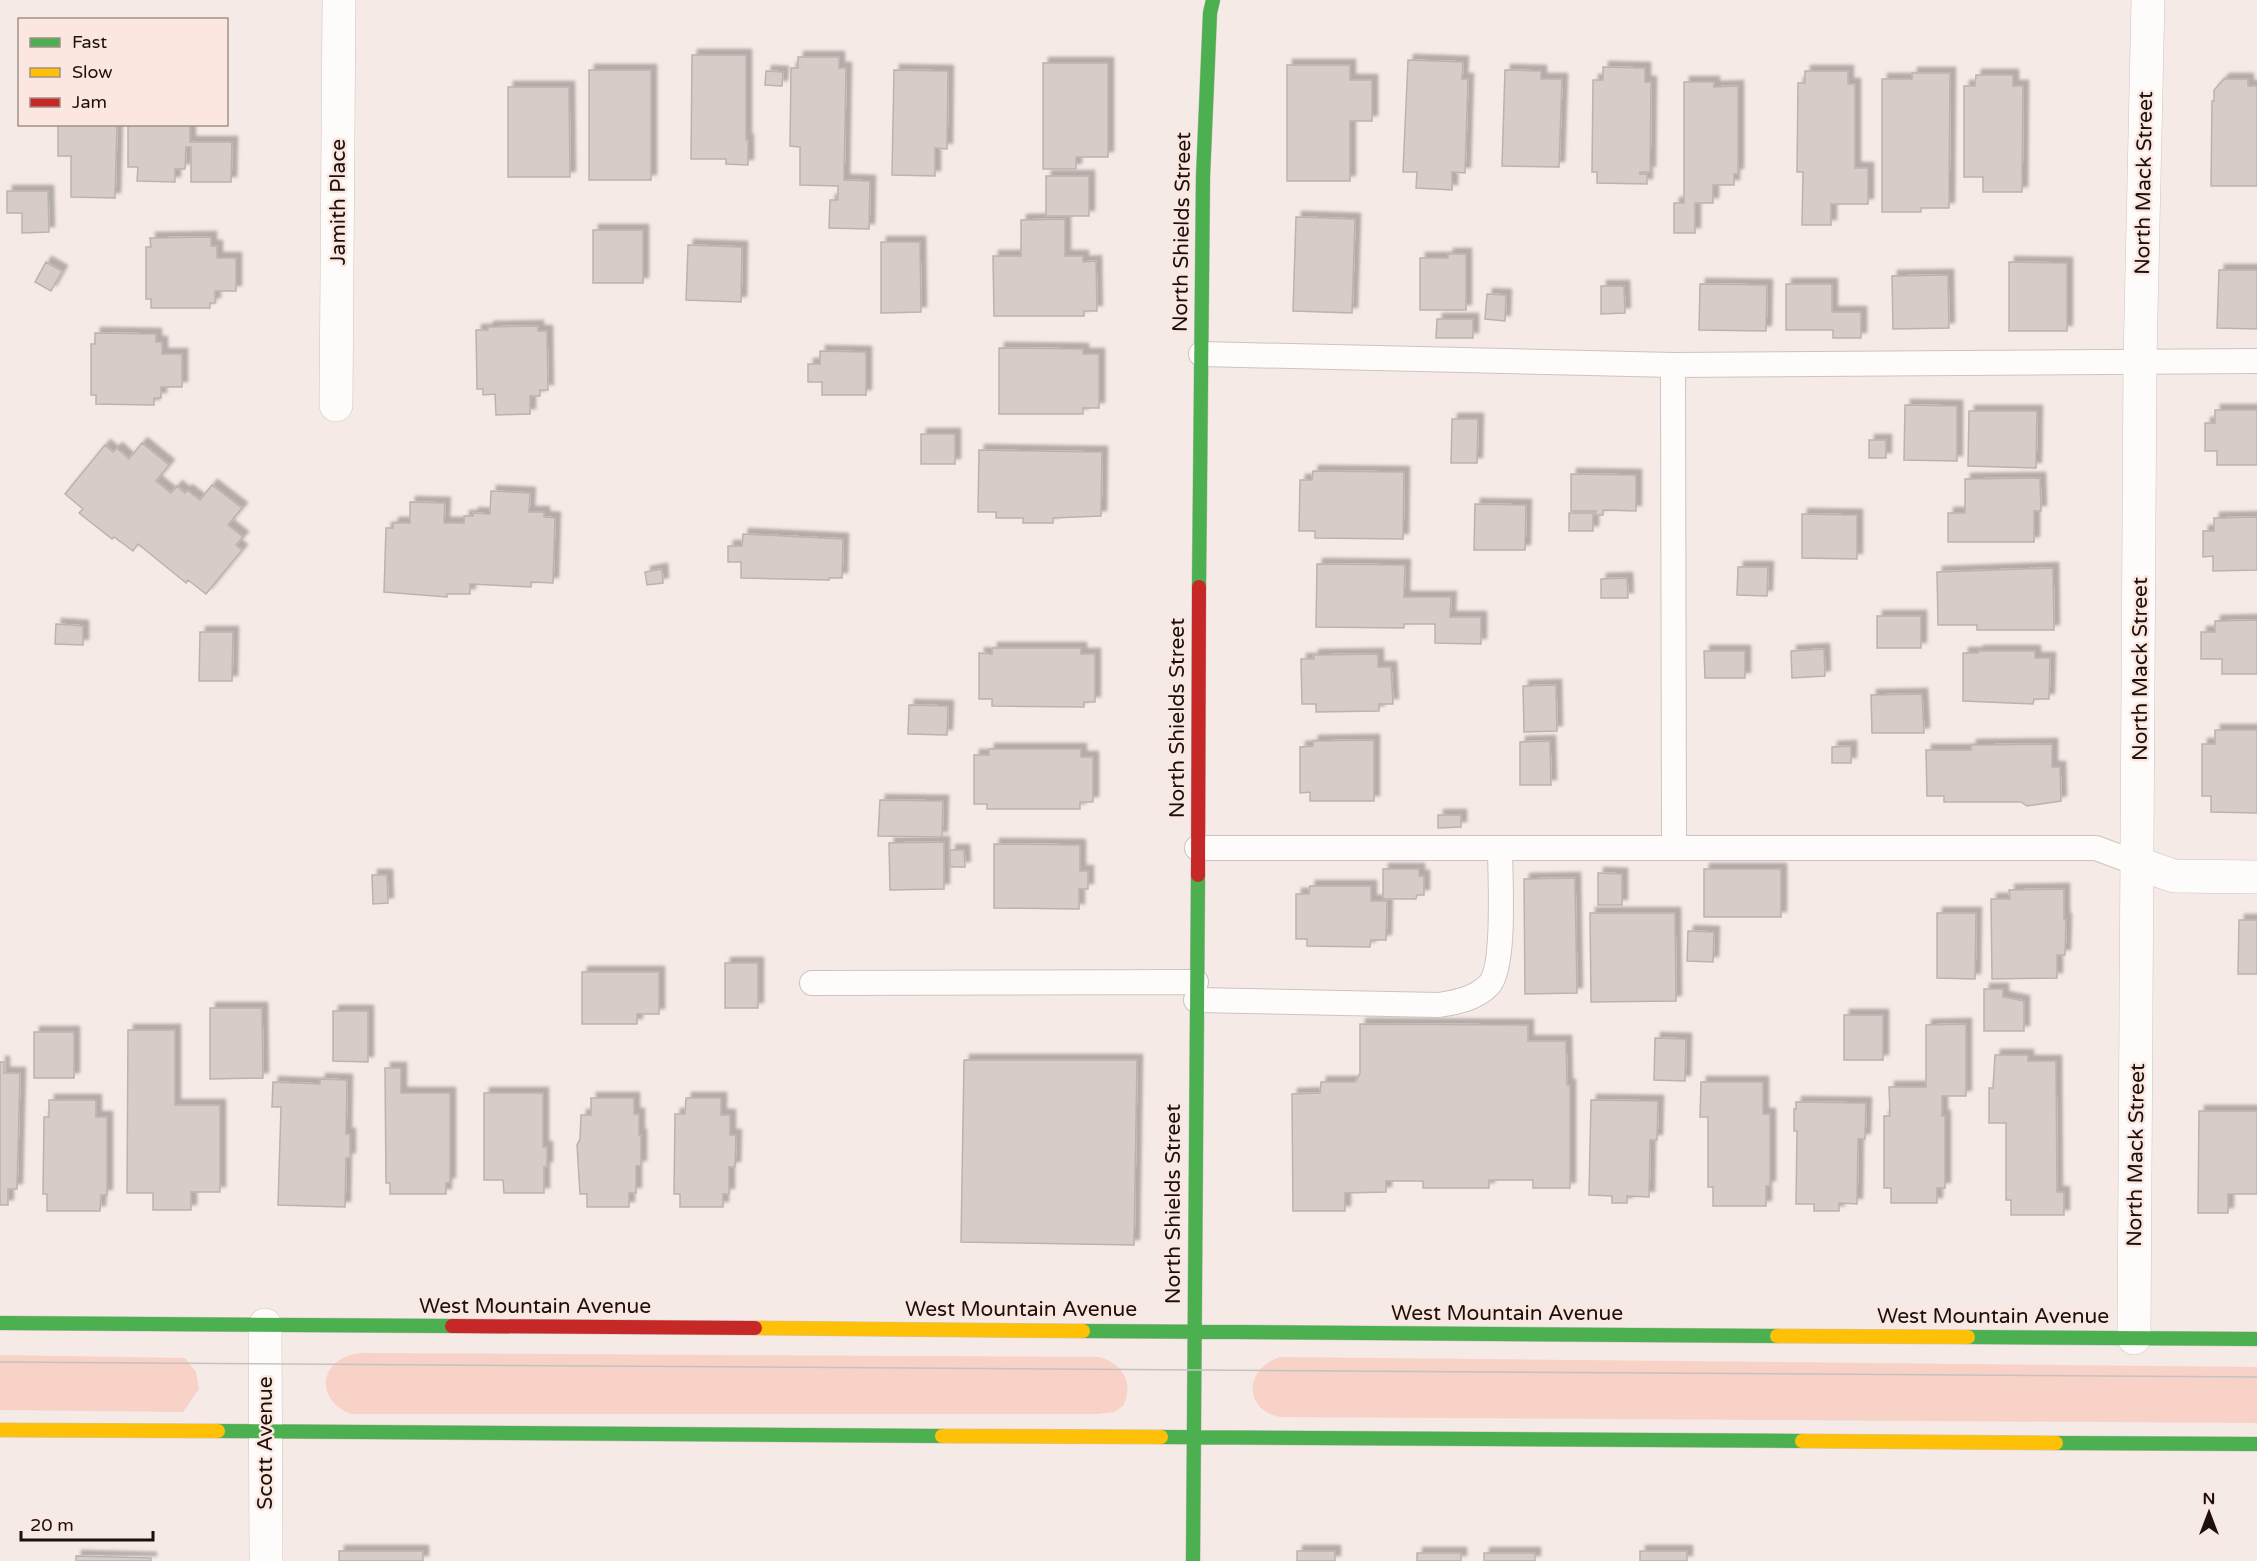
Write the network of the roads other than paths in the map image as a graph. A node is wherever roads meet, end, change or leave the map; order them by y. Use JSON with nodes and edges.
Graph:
{"nodes":[{"id":1,"x":339,"y":0,"type":"edge"},
{"id":2,"x":1213,"y":0,"type":"edge"},
{"id":3,"x":2148,"y":0,"type":"edge"},
{"id":4,"x":1201,"y":354,"type":"junction"},
{"id":5,"x":2140,"y":360,"type":"junction"},
{"id":6,"x":2257,"y":361,"type":"edge"},
{"id":7,"x":1672,"y":365,"type":"junction"},
{"id":8,"x":336,"y":405,"type":"dead end"},
{"id":9,"x":1197,"y":848,"type":"junction"},
{"id":10,"x":1500,"y":848,"type":"junction"},
{"id":11,"x":1674,"y":848,"type":"junction"},
{"id":12,"x":2139,"y":864,"type":"junction"},
{"id":13,"x":2257,"y":877,"type":"edge"},
{"id":14,"x":812,"y":983,"type":"dead end"},
{"id":15,"x":1196,"y":991,"type":"junction"},
{"id":16,"x":0,"y":1323,"type":"edge"},
{"id":17,"x":266,"y":1325,"type":"junction"},
{"id":18,"x":1194,"y":1332,"type":"junction"},
{"id":19,"x":2134,"y":1338,"type":"junction"},
{"id":20,"x":2257,"y":1339,"type":"edge"},
{"id":21,"x":0,"y":1430,"type":"edge"},
{"id":22,"x":266,"y":1431,"type":"junction"},
{"id":23,"x":1194,"y":1437,"type":"junction"},
{"id":24,"x":2257,"y":1444,"type":"edge"},
{"id":25,"x":266,"y":1561,"type":"edge"},
{"id":26,"x":1193,"y":1561,"type":"edge"}],
"edges":[{"from":1,"to":8,"type":"street","name":"Jamith Place"},
{"from":2,"to":4,"type":"street","name":"North Shields Street"},
{"from":3,"to":5,"type":"street","name":"North Mack Street"},
{"from":4,"to":7,"type":"lane"},
{"from":4,"to":9,"type":"street","name":"North Shields Street"},
{"from":5,"to":6,"type":"lane"},
{"from":5,"to":7,"type":"lane"},
{"from":5,"to":12,"type":"street","name":"North Mack Street"},
{"from":7,"to":11,"type":"lane"},
{"from":9,"to":10,"type":"lane"},
{"from":9,"to":15,"type":"street","name":"North Shields Street"},
{"from":10,"to":11,"type":"lane"},
{"from":10,"to":15,"type":"lane"},
{"from":11,"to":12,"type":"lane"},
{"from":12,"to":13,"type":"street"},
{"from":12,"to":19,"type":"street","name":"North Mack Street"},
{"from":14,"to":15,"type":"lane"},
{"from":15,"to":18,"type":"street","name":"North Shields Street"},
{"from":16,"to":17,"type":"street","name":"West Mountain Avenue"},
{"from":17,"to":18,"type":"street","name":"West Mountain Avenue"},
{"from":17,"to":22,"type":"street","name":"Scott Avenue"},
{"from":18,"to":19,"type":"street","name":"West Mountain Avenue"},
{"from":18,"to":23,"type":"street","name":"North Shields Street"},
{"from":19,"to":20,"type":"street","name":"West Mountain Avenue"},
{"from":21,"to":22,"type":"street"},
{"from":22,"to":23,"type":"street"},
{"from":22,"to":25,"type":"street","name":"Scott Avenue"},
{"from":23,"to":24,"type":"street"},
{"from":23,"to":26,"type":"street","name":"North Shields Street"}]}
